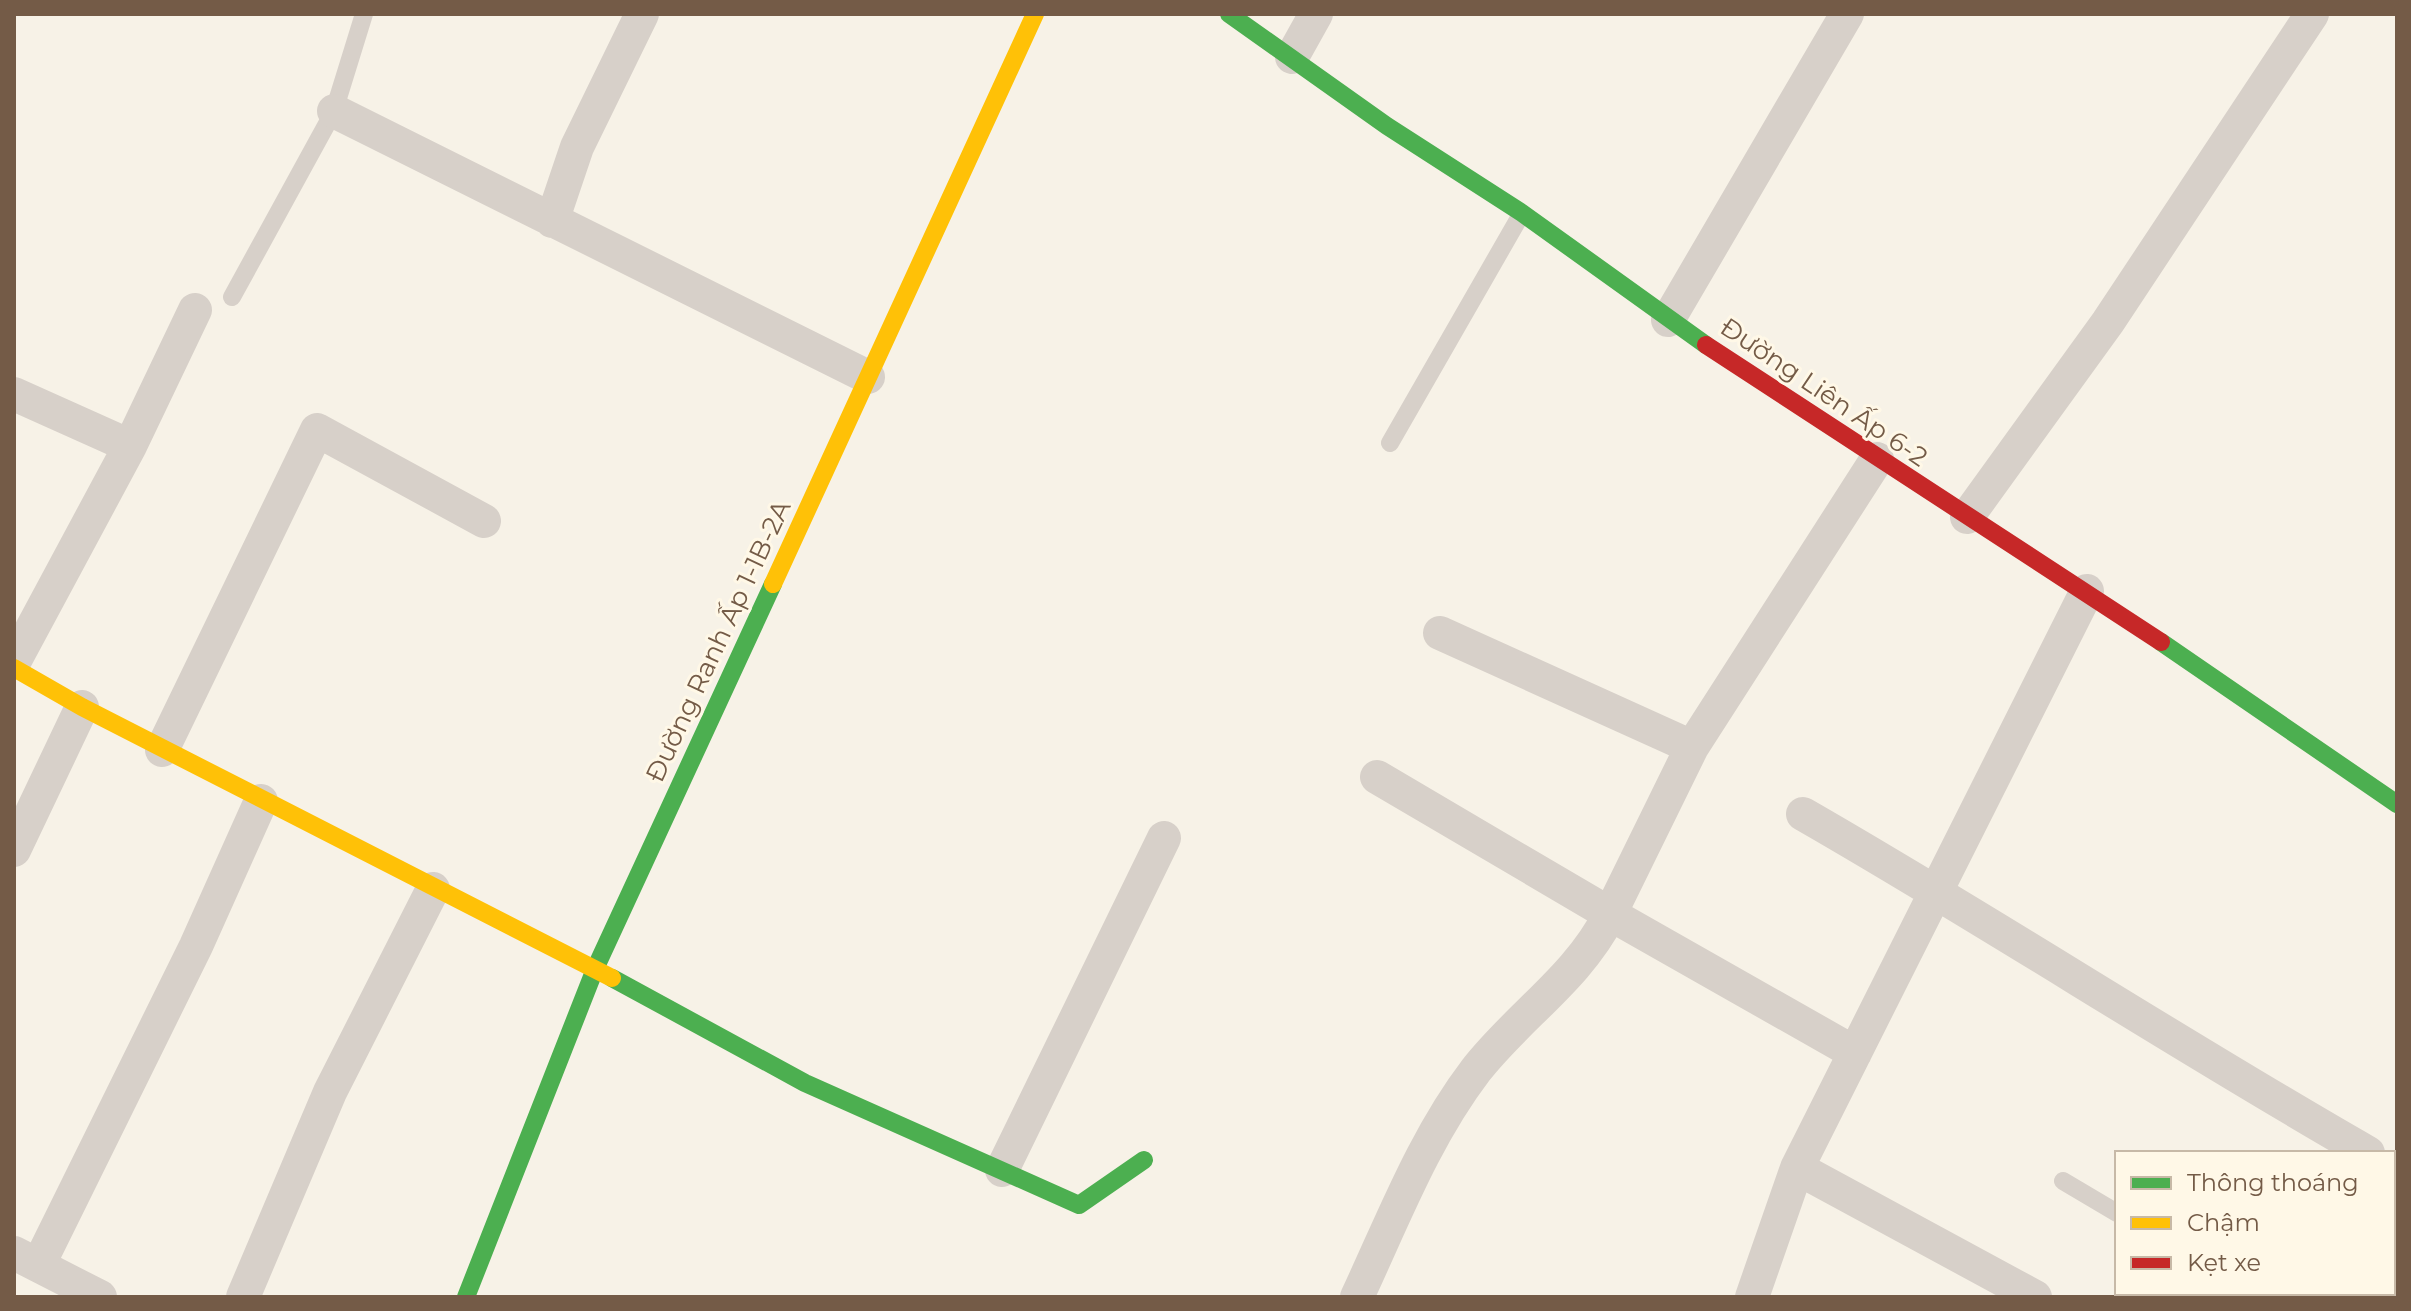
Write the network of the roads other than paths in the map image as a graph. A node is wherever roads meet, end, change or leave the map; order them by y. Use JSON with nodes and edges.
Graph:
{"nodes":[{"id":1,"x":364,"y":14,"type":"edge"},
{"id":2,"x":642,"y":14,"type":"edge"},
{"id":3,"x":1035,"y":14,"type":"edge"},
{"id":4,"x":1229,"y":14,"type":"edge"},
{"id":5,"x":1316,"y":14,"type":"edge"},
{"id":6,"x":1847,"y":14,"type":"edge"},
{"id":7,"x":2312,"y":14,"type":"edge"},
{"id":8,"x":1292,"y":57,"type":"junction"},
{"id":9,"x":334,"y":111,"type":"junction"},
{"id":10,"x":1522,"y":213,"type":"junction"},
{"id":11,"x":552,"y":221,"type":"junction"},
{"id":12,"x":232,"y":297,"type":"dead end"},
{"id":13,"x":195,"y":310,"type":"dead end"},
{"id":14,"x":1668,"y":320,"type":"junction"},
{"id":15,"x":868,"y":377,"type":"junction"},
{"id":16,"x":14,"y":394,"type":"edge"},
{"id":17,"x":1390,"y":443,"type":"dead end"},
{"id":18,"x":130,"y":446,"type":"junction"},
{"id":19,"x":1877,"y":459,"type":"junction"},
{"id":20,"x":1967,"y":517,"type":"junction"},
{"id":21,"x":484,"y":521,"type":"dead end"},
{"id":22,"x":2087,"y":591,"type":"junction"},
{"id":23,"x":1440,"y":633,"type":"dead end"},
{"id":24,"x":14,"y":665,"type":"edge"},
{"id":25,"x":82,"y":707,"type":"junction"},
{"id":26,"x":1692,"y":747,"type":"junction"},
{"id":27,"x":162,"y":750,"type":"junction"},
{"id":28,"x":1377,"y":777,"type":"dead end"},
{"id":29,"x":261,"y":801,"type":"junction"},
{"id":30,"x":2397,"y":804,"type":"edge"},
{"id":31,"x":1803,"y":814,"type":"dead end"},
{"id":32,"x":1164,"y":838,"type":"dead end"},
{"id":33,"x":14,"y":850,"type":"edge"},
{"id":34,"x":433,"y":889,"type":"junction"},
{"id":35,"x":1937,"y":891,"type":"junction"},
{"id":36,"x":1610,"y":914,"type":"junction"},
{"id":37,"x":595,"y":969,"type":"junction"},
{"id":38,"x":1855,"y":1053,"type":"junction"},
{"id":39,"x":2364,"y":1151,"type":"edge"},
{"id":40,"x":1144,"y":1160,"type":"dead end"},
{"id":41,"x":1797,"y":1168,"type":"junction"},
{"id":42,"x":1002,"y":1170,"type":"junction"},
{"id":43,"x":2063,"y":1181,"type":"dead end"},
{"id":44,"x":2115,"y":1212,"type":"edge"},
{"id":45,"x":26,"y":1258,"type":"edge"},
{"id":46,"x":100,"y":1297,"type":"edge"},
{"id":47,"x":243,"y":1297,"type":"edge"},
{"id":48,"x":466,"y":1297,"type":"edge"},
{"id":49,"x":1357,"y":1297,"type":"edge"},
{"id":50,"x":1752,"y":1297,"type":"edge"},
{"id":51,"x":2035,"y":1297,"type":"edge"}],
"edges":[{"from":1,"to":9,"type":"lane"},
{"from":2,"to":11,"type":"street"},
{"from":3,"to":15,"type":"street","name":"Đường Ranh Ấp 1-1B-2A"},
{"from":4,"to":8,"type":"street","name":"Đường Liên Ấp 6-2"},
{"from":5,"to":8,"type":"street"},
{"from":6,"to":14,"type":"street"},
{"from":7,"to":20,"type":"street"},
{"from":8,"to":10,"type":"street","name":"Đường Liên Ấp 6-2"},
{"from":9,"to":11,"type":"street"},
{"from":9,"to":12,"type":"lane"},
{"from":10,"to":14,"type":"street","name":"Đường Liên Ấp 6-2"},
{"from":10,"to":17,"type":"lane"},
{"from":11,"to":15,"type":"street"},
{"from":13,"to":18,"type":"street"},
{"from":14,"to":19,"type":"street","name":"Đường Liên Ấp 6-2"},
{"from":15,"to":37,"type":"street","name":"Đường Ranh Ấp 1-1B-2A"},
{"from":16,"to":18,"type":"street"},
{"from":18,"to":24,"type":"street"},
{"from":19,"to":20,"type":"street","name":"Đường Liên Ấp 6-2"},
{"from":19,"to":26,"type":"street"},
{"from":20,"to":22,"type":"street","name":"Đường Liên Ấp 6-2"},
{"from":21,"to":27,"type":"street"},
{"from":22,"to":30,"type":"street","name":"Đường Liên Ấp 6-2"},
{"from":22,"to":35,"type":"street"},
{"from":23,"to":26,"type":"street"},
{"from":24,"to":25,"type":"street"},
{"from":25,"to":27,"type":"street"},
{"from":25,"to":33,"type":"street"},
{"from":26,"to":36,"type":"street"},
{"from":27,"to":29,"type":"street"},
{"from":28,"to":36,"type":"street"},
{"from":29,"to":34,"type":"street"},
{"from":29,"to":45,"type":"street"},
{"from":31,"to":35,"type":"street"},
{"from":32,"to":42,"type":"street"},
{"from":34,"to":37,"type":"street"},
{"from":34,"to":47,"type":"street"},
{"from":35,"to":38,"type":"street"},
{"from":35,"to":39,"type":"street"},
{"from":36,"to":38,"type":"street"},
{"from":36,"to":49,"type":"street"},
{"from":37,"to":42,"type":"street"},
{"from":37,"to":48,"type":"street","name":"Đường Ranh Ấp 1-1B-2A"},
{"from":38,"to":41,"type":"street"},
{"from":40,"to":42,"type":"street"},
{"from":41,"to":50,"type":"street"},
{"from":41,"to":51,"type":"street"},
{"from":43,"to":44,"type":"lane"},
{"from":45,"to":46,"type":"street"}]}
